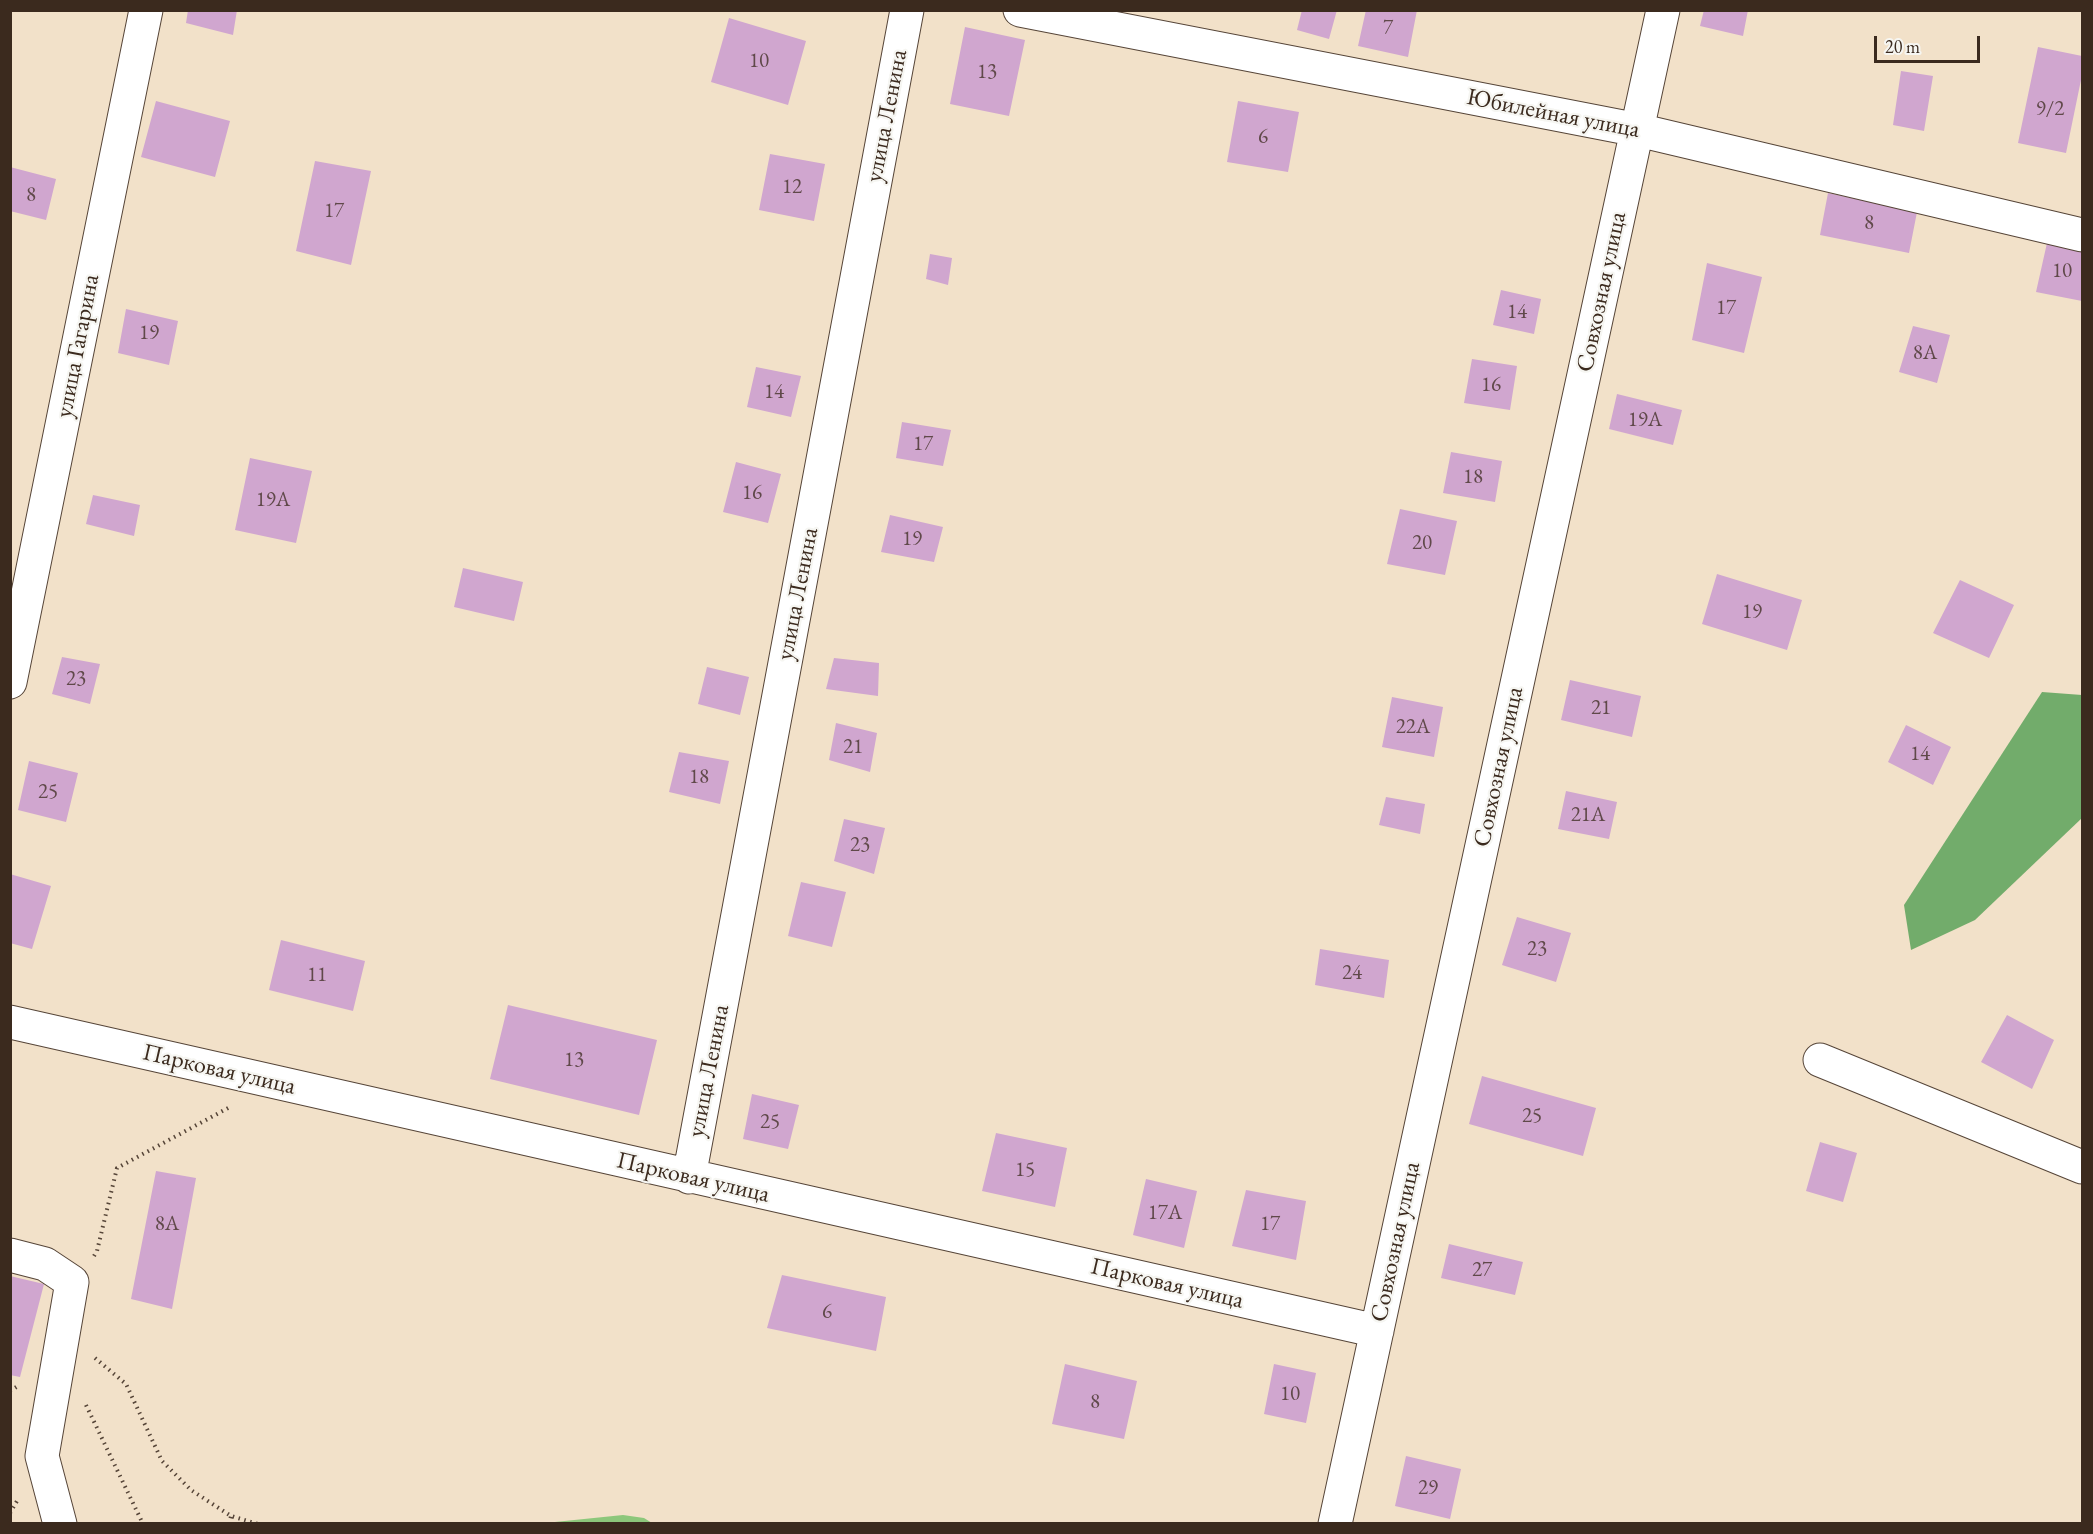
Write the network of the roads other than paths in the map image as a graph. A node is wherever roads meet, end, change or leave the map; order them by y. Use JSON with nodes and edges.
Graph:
{"nodes":[{"id":1,"x":146,"y":10,"type":"edge"},
{"id":2,"x":906,"y":10,"type":"edge"},
{"id":3,"x":1020,"y":10,"type":"edge"},
{"id":4,"x":1663,"y":10,"type":"edge"},
{"id":5,"x":1638,"y":130,"type":"junction"},
{"id":6,"x":2082,"y":235,"type":"edge"},
{"id":7,"x":10,"y":682,"type":"edge"},
{"id":8,"x":10,"y":1022,"type":"edge"},
{"id":9,"x":1820,"y":1060,"type":"dead end"},
{"id":10,"x":2082,"y":1167,"type":"edge"},
{"id":11,"x":689,"y":1177,"type":"junction"},
{"id":12,"x":10,"y":1255,"type":"edge"},
{"id":13,"x":1377,"y":1331,"type":"junction"},
{"id":14,"x":60,"y":1524,"type":"edge"},
{"id":15,"x":1335,"y":1524,"type":"edge"}],
"edges":[{"from":1,"to":7,"type":"street","name":"улица Гагарина"},
{"from":2,"to":11,"type":"street","name":"улица Ленина"},
{"from":3,"to":5,"type":"street","name":"Юбилейная улица"},
{"from":4,"to":5,"type":"street","name":"Совхозная улица"},
{"from":5,"to":6,"type":"street","name":"Юбилейная улица"},
{"from":5,"to":13,"type":"street","name":"Совхозная улица"},
{"from":8,"to":11,"type":"street","name":"Парковая улица"},
{"from":9,"to":10,"type":"street"},
{"from":11,"to":13,"type":"street","name":"Парковая улица"},
{"from":12,"to":14,"type":"street"},
{"from":13,"to":15,"type":"street","name":"Совхозная улица"}]}
